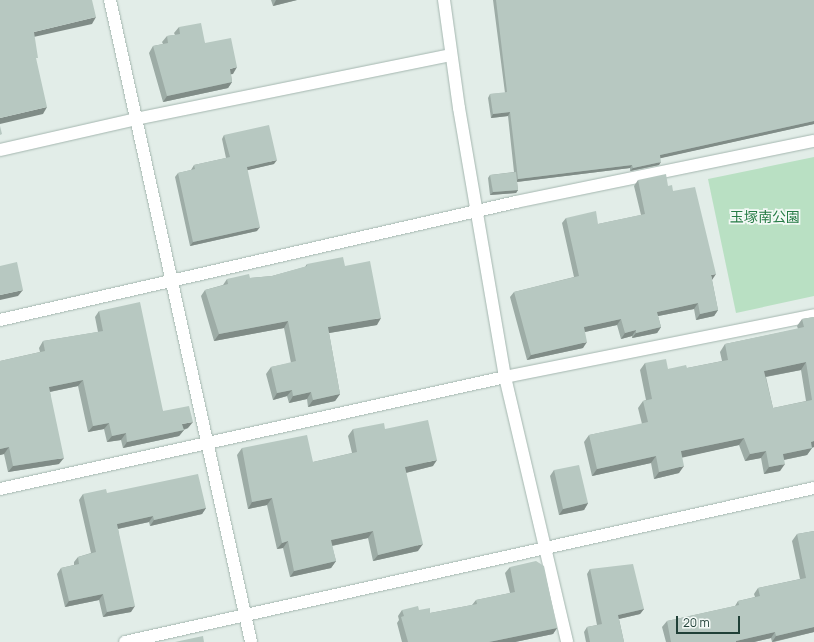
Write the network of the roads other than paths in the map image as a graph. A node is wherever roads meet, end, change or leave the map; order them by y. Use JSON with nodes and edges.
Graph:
{"nodes":[{"id":1,"x":110,"y":0,"type":"edge"},
{"id":2,"x":444,"y":0,"type":"edge"},
{"id":3,"x":451,"y":56,"type":"junction"},
{"id":4,"x":136,"y":119,"type":"junction"},
{"id":5,"x":814,"y":141,"type":"edge"},
{"id":6,"x":0,"y":150,"type":"edge"},
{"id":7,"x":476,"y":211,"type":"junction"},
{"id":8,"x":172,"y":282,"type":"junction"},
{"id":9,"x":814,"y":315,"type":"edge"},
{"id":10,"x":0,"y":320,"type":"edge"},
{"id":11,"x":505,"y":377,"type":"junction"},
{"id":12,"x":207,"y":444,"type":"junction"},
{"id":13,"x":814,"y":488,"type":"edge"},
{"id":14,"x":0,"y":489,"type":"edge"},
{"id":15,"x":547,"y":548,"type":"junction"},
{"id":16,"x":245,"y":616,"type":"junction"},
{"id":17,"x":125,"y":642,"type":"edge"},
{"id":18,"x":251,"y":642,"type":"edge"},
{"id":19,"x":568,"y":642,"type":"edge"}],
"edges":[{"from":1,"to":4,"type":"street"},
{"from":2,"to":3,"type":"street"},
{"from":3,"to":4,"type":"street"},
{"from":3,"to":7,"type":"street"},
{"from":4,"to":6,"type":"street"},
{"from":4,"to":8,"type":"street"},
{"from":5,"to":7,"type":"street"},
{"from":7,"to":8,"type":"street"},
{"from":7,"to":11,"type":"street"},
{"from":8,"to":10,"type":"street"},
{"from":8,"to":12,"type":"street"},
{"from":9,"to":11,"type":"street"},
{"from":11,"to":12,"type":"street"},
{"from":11,"to":15,"type":"street"},
{"from":12,"to":14,"type":"street"},
{"from":12,"to":16,"type":"street"},
{"from":13,"to":15,"type":"street"},
{"from":15,"to":16,"type":"street"},
{"from":15,"to":19,"type":"street"},
{"from":16,"to":17,"type":"street"},
{"from":16,"to":18,"type":"street"}]}
